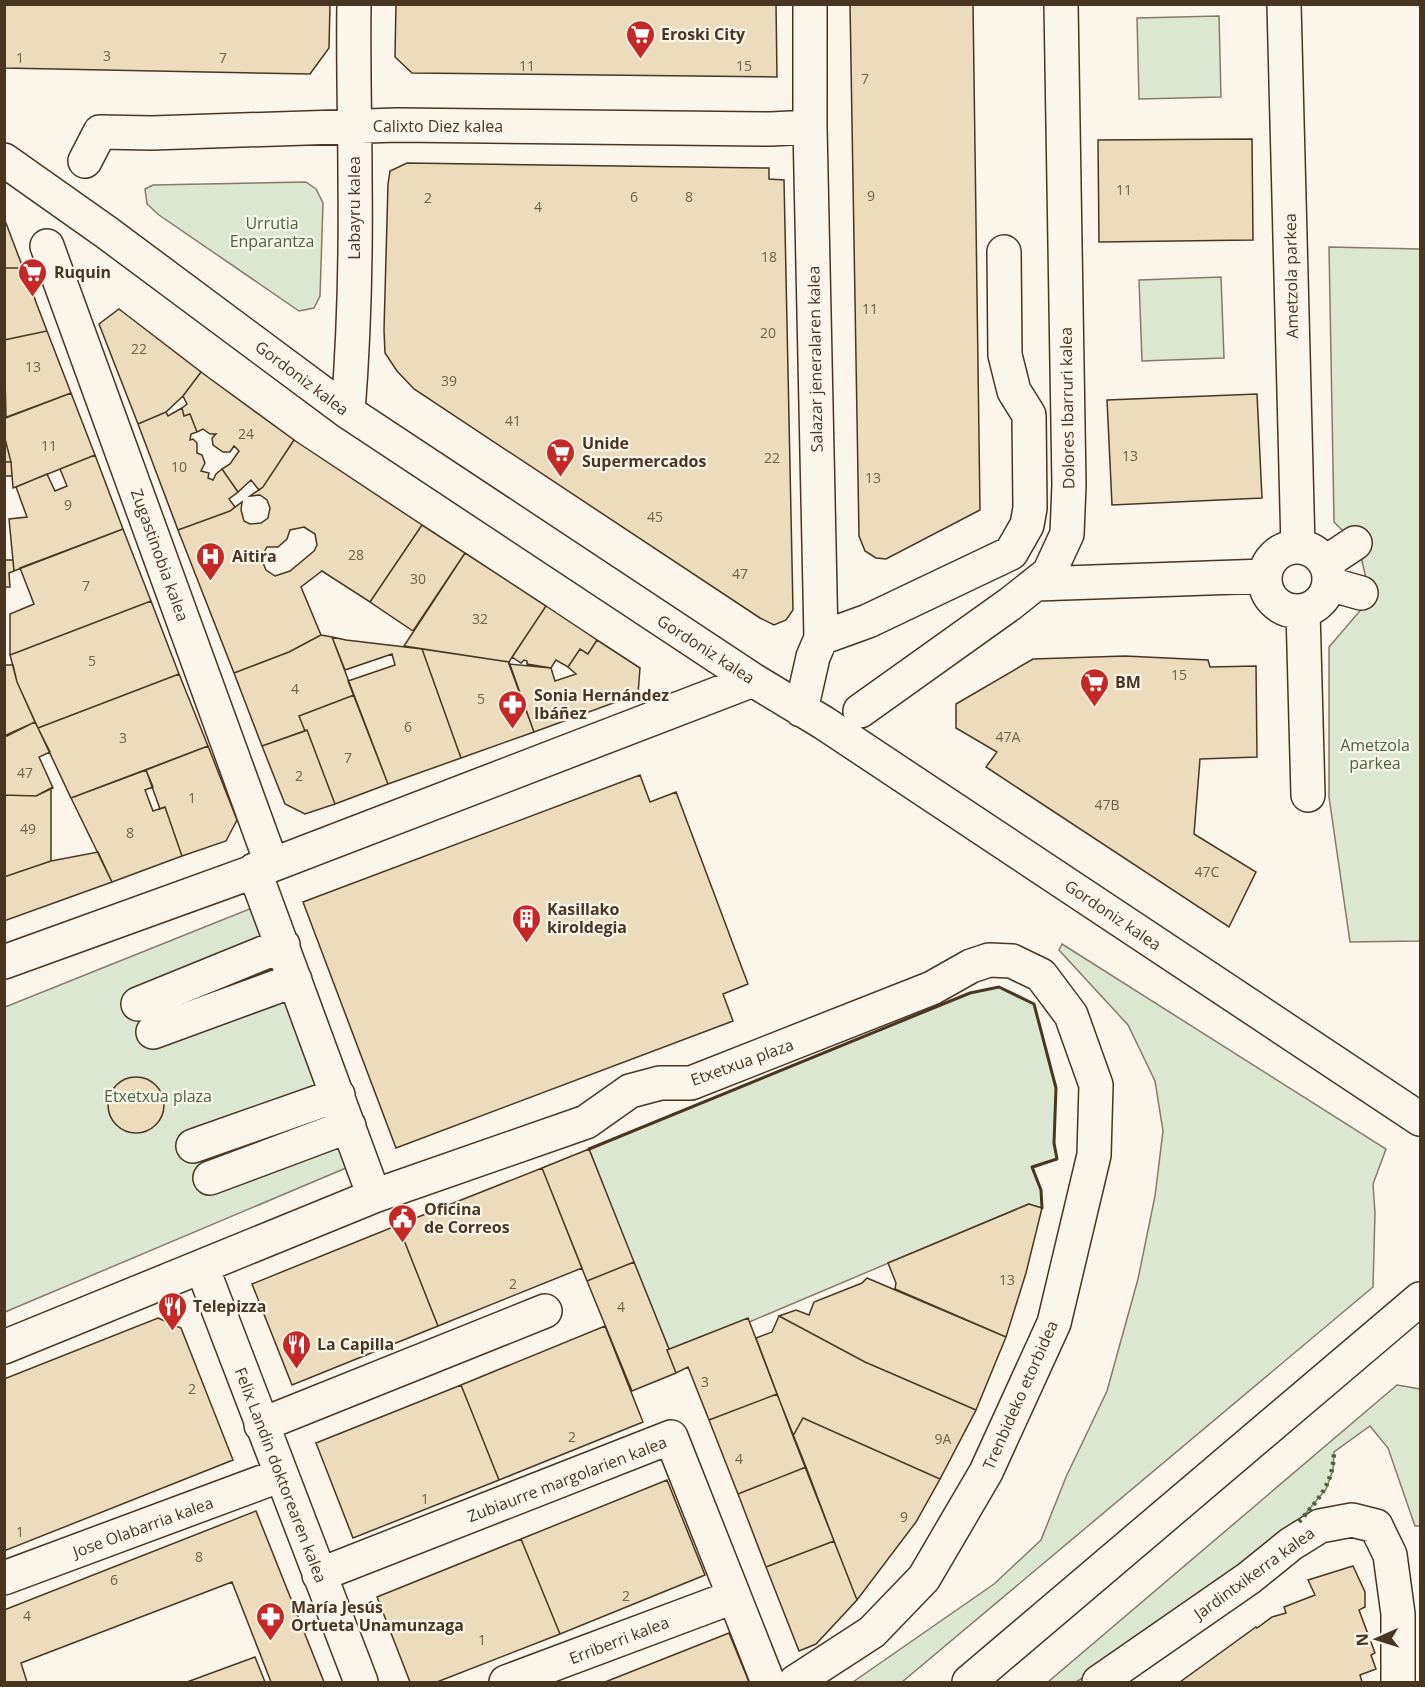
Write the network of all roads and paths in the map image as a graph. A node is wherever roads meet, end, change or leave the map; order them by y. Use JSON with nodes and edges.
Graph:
{"nodes":[{"id":1,"x":354,"y":4,"type":"edge"},
{"id":2,"x":810,"y":4,"type":"edge"},
{"id":3,"x":1061,"y":4,"type":"edge"},
{"id":4,"x":1284,"y":4,"type":"edge"},
{"id":5,"x":354,"y":126,"type":"junction"},
{"id":6,"x":810,"y":127,"type":"junction"},
{"id":7,"x":4,"y":160,"type":"edge"},
{"id":8,"x":85,"y":161,"type":"dead end"},
{"id":9,"x":47,"y":246,"type":"dead end"},
{"id":10,"x":1004,"y":252,"type":"dead end"},
{"id":11,"x":348,"y":412,"type":"junction"},
{"id":12,"x":1355,"y":543,"type":"dead end"},
{"id":13,"x":1317,"y":565,"type":"junction"},
{"id":14,"x":1265,"y":576,"type":"junction"},
{"id":15,"x":1036,"y":584,"type":"junction"},
{"id":16,"x":1361,"y":593,"type":"dead end"},
{"id":17,"x":1304,"y":611,"type":"junction"},
{"id":18,"x":821,"y":638,"type":"junction"},
{"id":19,"x":753,"y":680,"type":"junction"},
{"id":20,"x":801,"y":710,"type":"junction"},
{"id":21,"x":860,"y":711,"type":"dead end"},
{"id":22,"x":1308,"y":795,"type":"dead end"},
{"id":23,"x":263,"y":867,"type":"junction"},
{"id":24,"x":283,"y":945,"type":"junction"},
{"id":25,"x":4,"y":962,"type":"edge"},
{"id":26,"x":1041,"y":975,"type":"joint"},
{"id":27,"x":295,"y":980,"type":"junction"},
{"id":28,"x":338,"y":1095,"type":"junction"},
{"id":29,"x":1420,"y":1119,"type":"edge"},
{"id":30,"x":349,"y":1126,"type":"junction"},
{"id":31,"x":193,"y":1146,"type":"dead end"},
{"id":32,"x":210,"y":1178,"type":"dead end"},
{"id":33,"x":374,"y":1196,"type":"junction"},
{"id":34,"x":202,"y":1267,"type":"junction"},
{"id":35,"x":1420,"y":1299,"type":"edge"},
{"id":36,"x":545,"y":1311,"type":"dead end"},
{"id":37,"x":4,"y":1347,"type":"edge"},
{"id":38,"x":261,"y":1425,"type":"junction"},
{"id":39,"x":282,"y":1475,"type":"junction"},
{"id":40,"x":319,"y":1575,"type":"junction"},
{"id":41,"x":4,"y":1578,"type":"edge"},
{"id":42,"x":733,"y":1597,"type":"junction"},
{"id":43,"x":361,"y":1683,"type":"edge"},
{"id":44,"x":506,"y":1683,"type":"edge"},
{"id":45,"x":768,"y":1683,"type":"edge"},
{"id":46,"x":795,"y":1683,"type":"edge"},
{"id":47,"x":969,"y":1683,"type":"edge"},
{"id":48,"x":1099,"y":1683,"type":"edge"},
{"id":49,"x":1398,"y":1683,"type":"edge"}],
"edges":[{"from":1,"to":5,"type":"street","name":"Labayru kalea"},
{"from":2,"to":6,"type":"street","name":"Salazar jeneralaren kalea"},
{"from":3,"to":15,"type":"street","name":"Dolores Ibarruri kalea"},
{"from":4,"to":13,"type":"street","name":"Ametzola parkea"},
{"from":5,"to":6,"type":"street","name":"Calixto Diez kalea"},
{"from":5,"to":8,"type":"street","name":"Calixto Diez kalea"},
{"from":5,"to":11,"type":"street","name":"Labayru kalea"},
{"from":6,"to":18,"type":"street","name":"Salazar jeneralaren kalea"},
{"from":7,"to":11,"type":"street","name":"Gordoniz kalea"},
{"from":9,"to":23,"type":"street","name":"Zugastinobia kalea"},
{"from":10,"to":18,"type":"street"},
{"from":11,"to":19,"type":"street","name":"Gordoniz kalea"},
{"from":12,"to":13,"type":"street"},
{"from":13,"to":14,"type":"street"},
{"from":13,"to":16,"type":"street"},
{"from":13,"to":17,"type":"street"},
{"from":14,"to":15,"type":"street"},
{"from":14,"to":17,"type":"street"},
{"from":15,"to":21,"type":"street","name":"Dolores Ibarruri kalea"},
{"from":17,"to":22,"type":"street"},
{"from":18,"to":20,"type":"street","name":"Salazar jeneralaren kalea"},
{"from":19,"to":20,"type":"street","name":"Gordoniz kalea"},
{"from":19,"to":23,"type":"street"},
{"from":20,"to":29,"type":"street","name":"Gordoniz kalea"},
{"from":23,"to":24,"type":"street"},
{"from":23,"to":25,"type":"street"},
{"from":24,"to":27,"type":"street"},
{"from":24,"to":27,"type":"street"},
{"from":26,"to":33,"type":"street","name":"Etxetxua plaza"},
{"from":26,"to":46,"type":"street","name":"Trenbideko etorbidea"},
{"from":27,"to":28,"type":"street"},
{"from":28,"to":30,"type":"street"},
{"from":28,"to":31,"type":"street"},
{"from":30,"to":32,"type":"street"},
{"from":30,"to":33,"type":"street"},
{"from":33,"to":34,"type":"street","name":"Etxetxua plaza"},
{"from":34,"to":37,"type":"street","name":"Etxetxua plaza"},
{"from":34,"to":38,"type":"street","name":"Felix Landin doktorearen kalea"},
{"from":35,"to":47,"type":"street"},
{"from":36,"to":38,"type":"street"},
{"from":38,"to":39,"type":"street","name":"Felix Landin doktorearen kalea"},
{"from":39,"to":40,"type":"street","name":"Felix Landin doktorearen kalea"},
{"from":39,"to":41,"type":"street","name":"Jose Olabarria kalea"},
{"from":40,"to":42,"type":"street","name":"Zubiaurre margolarien kalea"},
{"from":40,"to":43,"type":"street","name":"Felix Landin doktorearen kalea"},
{"from":42,"to":44,"type":"street","name":"Erriberri kalea"},
{"from":42,"to":45,"type":"street","name":"Zubiaurre margolarien kalea"},
{"from":48,"to":49,"type":"street","name":"Jardintxikerra kalea"}]}
